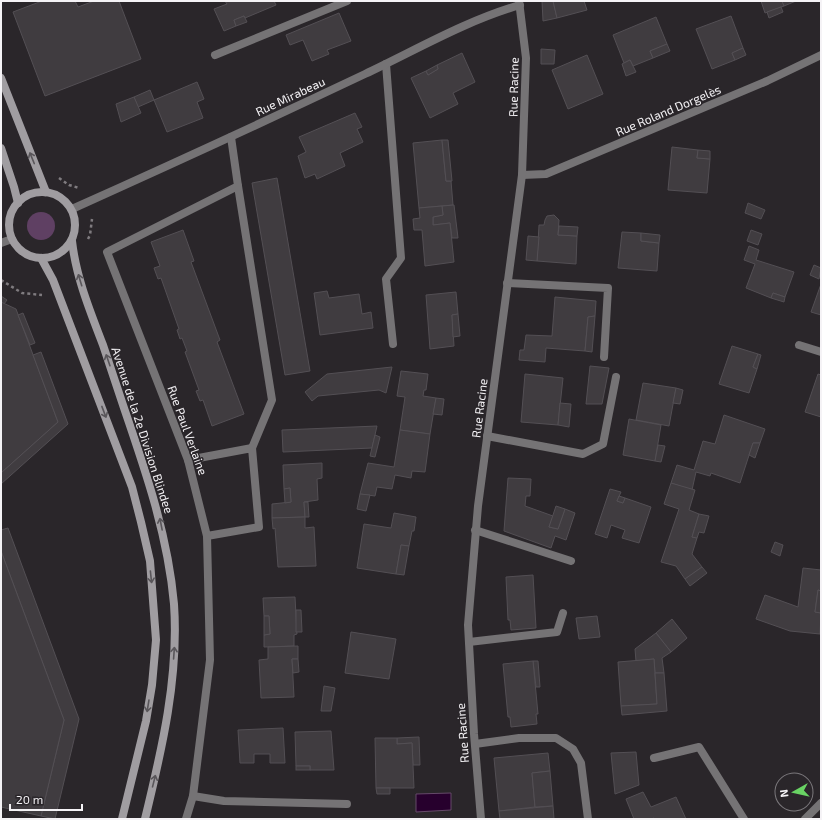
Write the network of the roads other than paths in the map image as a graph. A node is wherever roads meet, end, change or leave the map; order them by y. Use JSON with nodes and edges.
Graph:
{"nodes":[{"id":1,"x":347,"y":1,"type":"edge"},
{"id":2,"x":519,"y":3,"type":"edge"},
{"id":3,"x":215,"y":54,"type":"dead end"},
{"id":4,"x":821,"y":55,"type":"edge"},
{"id":5,"x":386,"y":64,"type":"junction"},
{"id":6,"x":1,"y":78,"type":"edge"},
{"id":7,"x":231,"y":137,"type":"junction"},
{"id":8,"x":1,"y":148,"type":"edge"},
{"id":9,"x":522,"y":175,"type":"junction"},
{"id":10,"x":238,"y":186,"type":"junction"},
{"id":11,"x":46,"y":192,"type":"junction"},
{"id":12,"x":18,"y":203,"type":"junction"},
{"id":13,"x":72,"y":209,"type":"junction"},
{"id":14,"x":12,"y":239,"type":"junction"},
{"id":15,"x":72,"y":241,"type":"junction"},
{"id":16,"x":1,"y":244,"type":"edge"},
{"id":17,"x":41,"y":258,"type":"junction"},
{"id":18,"x":507,"y":283,"type":"junction"},
{"id":19,"x":393,"y":344,"type":"dead end"},
{"id":20,"x":798,"y":345,"type":"dead end"},
{"id":21,"x":821,"y":352,"type":"edge"},
{"id":22,"x":604,"y":357,"type":"dead end"},
{"id":23,"x":616,"y":376,"type":"dead end"},
{"id":24,"x":487,"y":436,"type":"junction"},
{"id":25,"x":252,"y":448,"type":"junction"},
{"id":26,"x":188,"y":460,"type":"junction"},
{"id":27,"x":476,"y":530,"type":"junction"},
{"id":28,"x":207,"y":536,"type":"junction"},
{"id":29,"x":570,"y":562,"type":"dead end"},
{"id":30,"x":563,"y":613,"type":"dead end"},
{"id":31,"x":469,"y":642,"type":"junction"},
{"id":32,"x":475,"y":744,"type":"junction"},
{"id":33,"x":654,"y":758,"type":"dead end"},
{"id":34,"x":193,"y":796,"type":"junction"},
{"id":35,"x":821,"y":803,"type":"edge"},
{"id":36,"x":347,"y":804,"type":"dead end"},
{"id":37,"x":122,"y":819,"type":"edge"},
{"id":38,"x":144,"y":819,"type":"edge"},
{"id":39,"x":186,"y":819,"type":"edge"},
{"id":40,"x":481,"y":819,"type":"edge"},
{"id":41,"x":588,"y":819,"type":"edge"},
{"id":42,"x":744,"y":819,"type":"edge"},
{"id":43,"x":805,"y":819,"type":"edge"}],
"edges":[{"from":1,"to":3,"type":"street"},
{"from":2,"to":5,"type":"street","name":"Rue Mirabeau"},
{"from":2,"to":9,"type":"street","name":"Rue Racine"},
{"from":4,"to":9,"type":"street","name":"Rue Roland Dorgelès"},
{"from":5,"to":7,"type":"street","name":"Rue Mirabeau"},
{"from":5,"to":19,"type":"street"},
{"from":11,"to":6,"type":"main road","one_way":true},
{"from":7,"to":10,"type":"street"},
{"from":7,"to":13,"type":"street","name":"Rue Mirabeau"},
{"from":8,"to":12,"type":"main road"},
{"from":9,"to":18,"type":"street","name":"Rue Racine"},
{"from":10,"to":25,"type":"street"},
{"from":10,"to":26,"type":"street","name":"Rue Paul Verlaine"},
{"from":11,"to":12,"type":"main road"},
{"from":11,"to":13,"type":"main road"},
{"from":12,"to":14,"type":"main road"},
{"from":13,"to":15,"type":"main road"},
{"from":14,"to":16,"type":"street"},
{"from":14,"to":17,"type":"main road"},
{"from":15,"to":17,"type":"main road"},
{"from":38,"to":15,"type":"main road","name":"Avenue de la 2e Division Blindee","one_way":true},
{"from":17,"to":37,"type":"main road","one_way":true},
{"from":18,"to":22,"type":"street"},
{"from":18,"to":24,"type":"street","name":"Rue Racine"},
{"from":20,"to":21,"type":"street"},
{"from":23,"to":24,"type":"street"},
{"from":24,"to":27,"type":"street","name":"Rue Racine"},
{"from":25,"to":26,"type":"street"},
{"from":25,"to":28,"type":"street"},
{"from":26,"to":28,"type":"street","name":"Rue Paul Verlaine"},
{"from":27,"to":29,"type":"street"},
{"from":27,"to":31,"type":"street","name":"Rue Racine"},
{"from":28,"to":34,"type":"street","name":"Rue Paul Verlaine"},
{"from":30,"to":31,"type":"street"},
{"from":31,"to":32,"type":"street","name":"Rue Racine"},
{"from":32,"to":40,"type":"street","name":"Rue Racine"},
{"from":32,"to":41,"type":"street"},
{"from":33,"to":42,"type":"street"},
{"from":34,"to":36,"type":"street"},
{"from":34,"to":39,"type":"street","name":"Rue Paul Verlaine"},
{"from":35,"to":43,"type":"street"}]}
